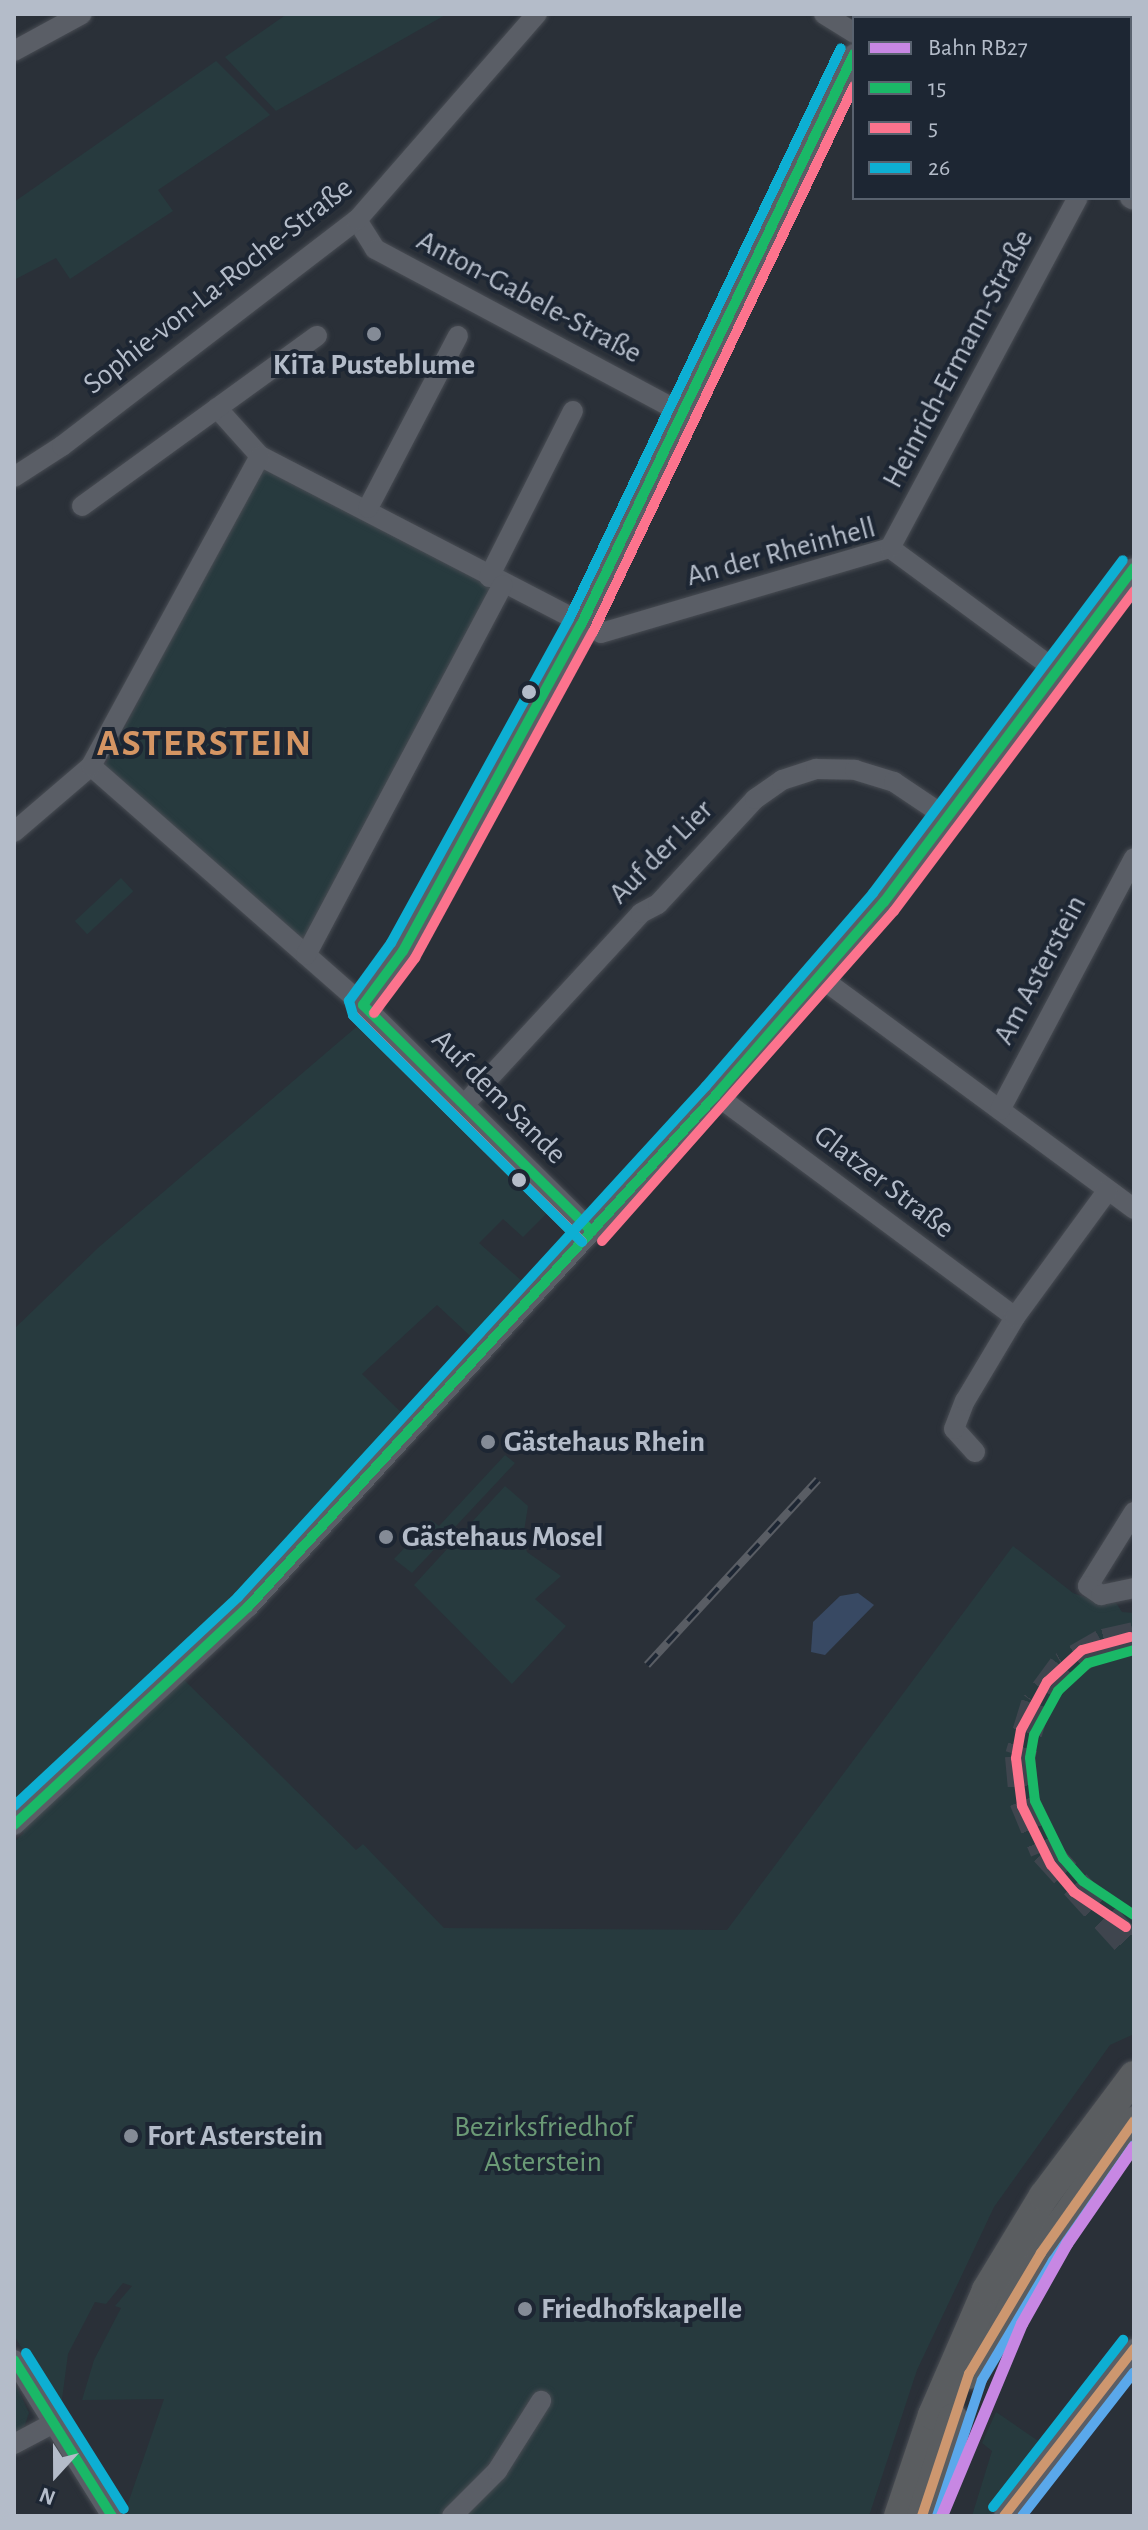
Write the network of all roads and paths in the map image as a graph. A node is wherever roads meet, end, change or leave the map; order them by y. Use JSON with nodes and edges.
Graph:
{"nodes":[{"id":1,"x":82,"y":14,"type":"edge"},
{"id":2,"x":537,"y":14,"type":"edge"},
{"id":3,"x":824,"y":14,"type":"edge"},
{"id":4,"x":852,"y":32,"type":"edge"},
{"id":5,"x":14,"y":51,"type":"edge"},
{"id":6,"x":852,"y":58,"type":"edge"},
{"id":7,"x":1077,"y":200,"type":"edge"},
{"id":8,"x":357,"y":220,"type":"junction"},
{"id":9,"x":317,"y":336,"type":"dead end"},
{"id":10,"x":458,"y":336,"type":"dead end"},
{"id":11,"x":217,"y":408,"type":"junction"},
{"id":12,"x":573,"y":411,"type":"dead end"},
{"id":13,"x":686,"y":415,"type":"junction"},
{"id":14,"x":260,"y":456,"type":"junction"},
{"id":15,"x":14,"y":477,"type":"edge"},
{"id":16,"x":82,"y":506,"type":"dead end"},
{"id":17,"x":368,"y":508,"type":"junction"},
{"id":18,"x":890,"y":548,"type":"junction"},
{"id":19,"x":1134,"y":568,"type":"edge"},
{"id":20,"x":496,"y":581,"type":"junction"},
{"id":21,"x":581,"y":625,"type":"junction"},
{"id":22,"x":1058,"y":672,"type":"junction"},
{"id":23,"x":91,"y":766,"type":"junction"},
{"id":24,"x":949,"y":819,"type":"junction"},
{"id":25,"x":14,"y":832,"type":"edge"},
{"id":26,"x":1134,"y":858,"type":"edge"},
{"id":27,"x":306,"y":955,"type":"junction"},
{"id":28,"x":821,"y":978,"type":"junction"},
{"id":29,"x":363,"y":1005,"type":"junction"},
{"id":30,"x":716,"y":1095,"type":"junction"},
{"id":31,"x":464,"y":1105,"type":"junction"},
{"id":32,"x":1000,"y":1110,"type":"junction"},
{"id":33,"x":1108,"y":1190,"type":"junction"},
{"id":34,"x":1134,"y":1209,"type":"edge"},
{"id":35,"x":592,"y":1232,"type":"junction"},
{"id":36,"x":1015,"y":1317,"type":"junction"},
{"id":37,"x":975,"y":1452,"type":"dead end"},
{"id":38,"x":1134,"y":1512,"type":"edge"},
{"id":39,"x":1134,"y":1588,"type":"edge"},
{"id":40,"x":14,"y":1825,"type":"edge"},
{"id":41,"x":1134,"y":2053,"type":"edge"},
{"id":42,"x":1134,"y":2076,"type":"edge"},
{"id":43,"x":1134,"y":2096,"type":"edge"},
{"id":44,"x":1134,"y":2121,"type":"edge"},
{"id":45,"x":1097,"y":2124,"type":"junction"},
{"id":46,"x":1134,"y":2349,"type":"edge"},
{"id":47,"x":14,"y":2360,"type":"edge"},
{"id":48,"x":969,"y":2374,"type":"junction"},
{"id":49,"x":541,"y":2401,"type":"dead end"},
{"id":50,"x":52,"y":2424,"type":"junction"},
{"id":51,"x":14,"y":2444,"type":"edge"},
{"id":52,"x":112,"y":2516,"type":"edge"},
{"id":53,"x":452,"y":2516,"type":"edge"},
{"id":54,"x":899,"y":2516,"type":"edge"},
{"id":55,"x":922,"y":2516,"type":"edge"},
{"id":56,"x":1004,"y":2516,"type":"edge"}],
"edges":[{"from":1,"to":5,"type":"street"},
{"from":2,"to":8,"type":"street","name":"Sophie-von-La-Roche-Straße"},
{"from":3,"to":4,"type":"street"},
{"from":6,"to":13,"type":"street"},
{"from":7,"to":18,"type":"street","name":"Heinrich-Ermann-Straße"},
{"from":8,"to":13,"type":"street","name":"Anton-Gabele-Straße"},
{"from":8,"to":15,"type":"street","name":"Sophie-von-La-Roche-Straße"},
{"from":9,"to":11,"type":"street"},
{"from":10,"to":17,"type":"street"},
{"from":11,"to":14,"type":"street"},
{"from":11,"to":16,"type":"street"},
{"from":12,"to":20,"type":"street"},
{"from":13,"to":21,"type":"street"},
{"from":14,"to":17,"type":"street"},
{"from":14,"to":23,"type":"street"},
{"from":17,"to":20,"type":"street"},
{"from":18,"to":21,"type":"street","name":"An der Rheinhell"},
{"from":18,"to":22,"type":"street","name":"An der Rheinhell"},
{"from":19,"to":22,"type":"street"},
{"from":20,"to":21,"type":"street"},
{"from":20,"to":27,"type":"street"},
{"from":21,"to":29,"type":"street"},
{"from":22,"to":24,"type":"street"},
{"from":23,"to":25,"type":"street"},
{"from":23,"to":27,"type":"street","name":"Auf dem Sande"},
{"from":24,"to":28,"type":"street"},
{"from":24,"to":31,"type":"street","name":"Auf der Lier"},
{"from":26,"to":32,"type":"street","name":"Am Asterstein"},
{"from":27,"to":29,"type":"street","name":"Auf dem Sande"},
{"from":28,"to":30,"type":"street"},
{"from":28,"to":32,"type":"street"},
{"from":29,"to":31,"type":"street","name":"Auf dem Sande"},
{"from":30,"to":35,"type":"street"},
{"from":30,"to":36,"type":"street","name":"Glatzer Straße"},
{"from":31,"to":35,"type":"street","name":"Auf dem Sande"},
{"from":32,"to":33,"type":"street"},
{"from":33,"to":34,"type":"street"},
{"from":33,"to":36,"type":"street"},
{"from":35,"to":40,"type":"street"},
{"from":36,"to":37,"type":"street"},
{"from":38,"to":39,"type":"street"},
{"from":41,"to":45,"type":"highway"},
{"from":42,"to":45,"type":"highway"},
{"from":43,"to":48,"type":"highway"},
{"from":44,"to":48,"type":"highway"},
{"from":45,"to":54,"type":"highway"},
{"from":46,"to":56,"type":"street"},
{"from":47,"to":50,"type":"street"},
{"from":48,"to":55,"type":"highway"},
{"from":49,"to":53,"type":"street"},
{"from":50,"to":51,"type":"street"},
{"from":50,"to":52,"type":"street"}]}
